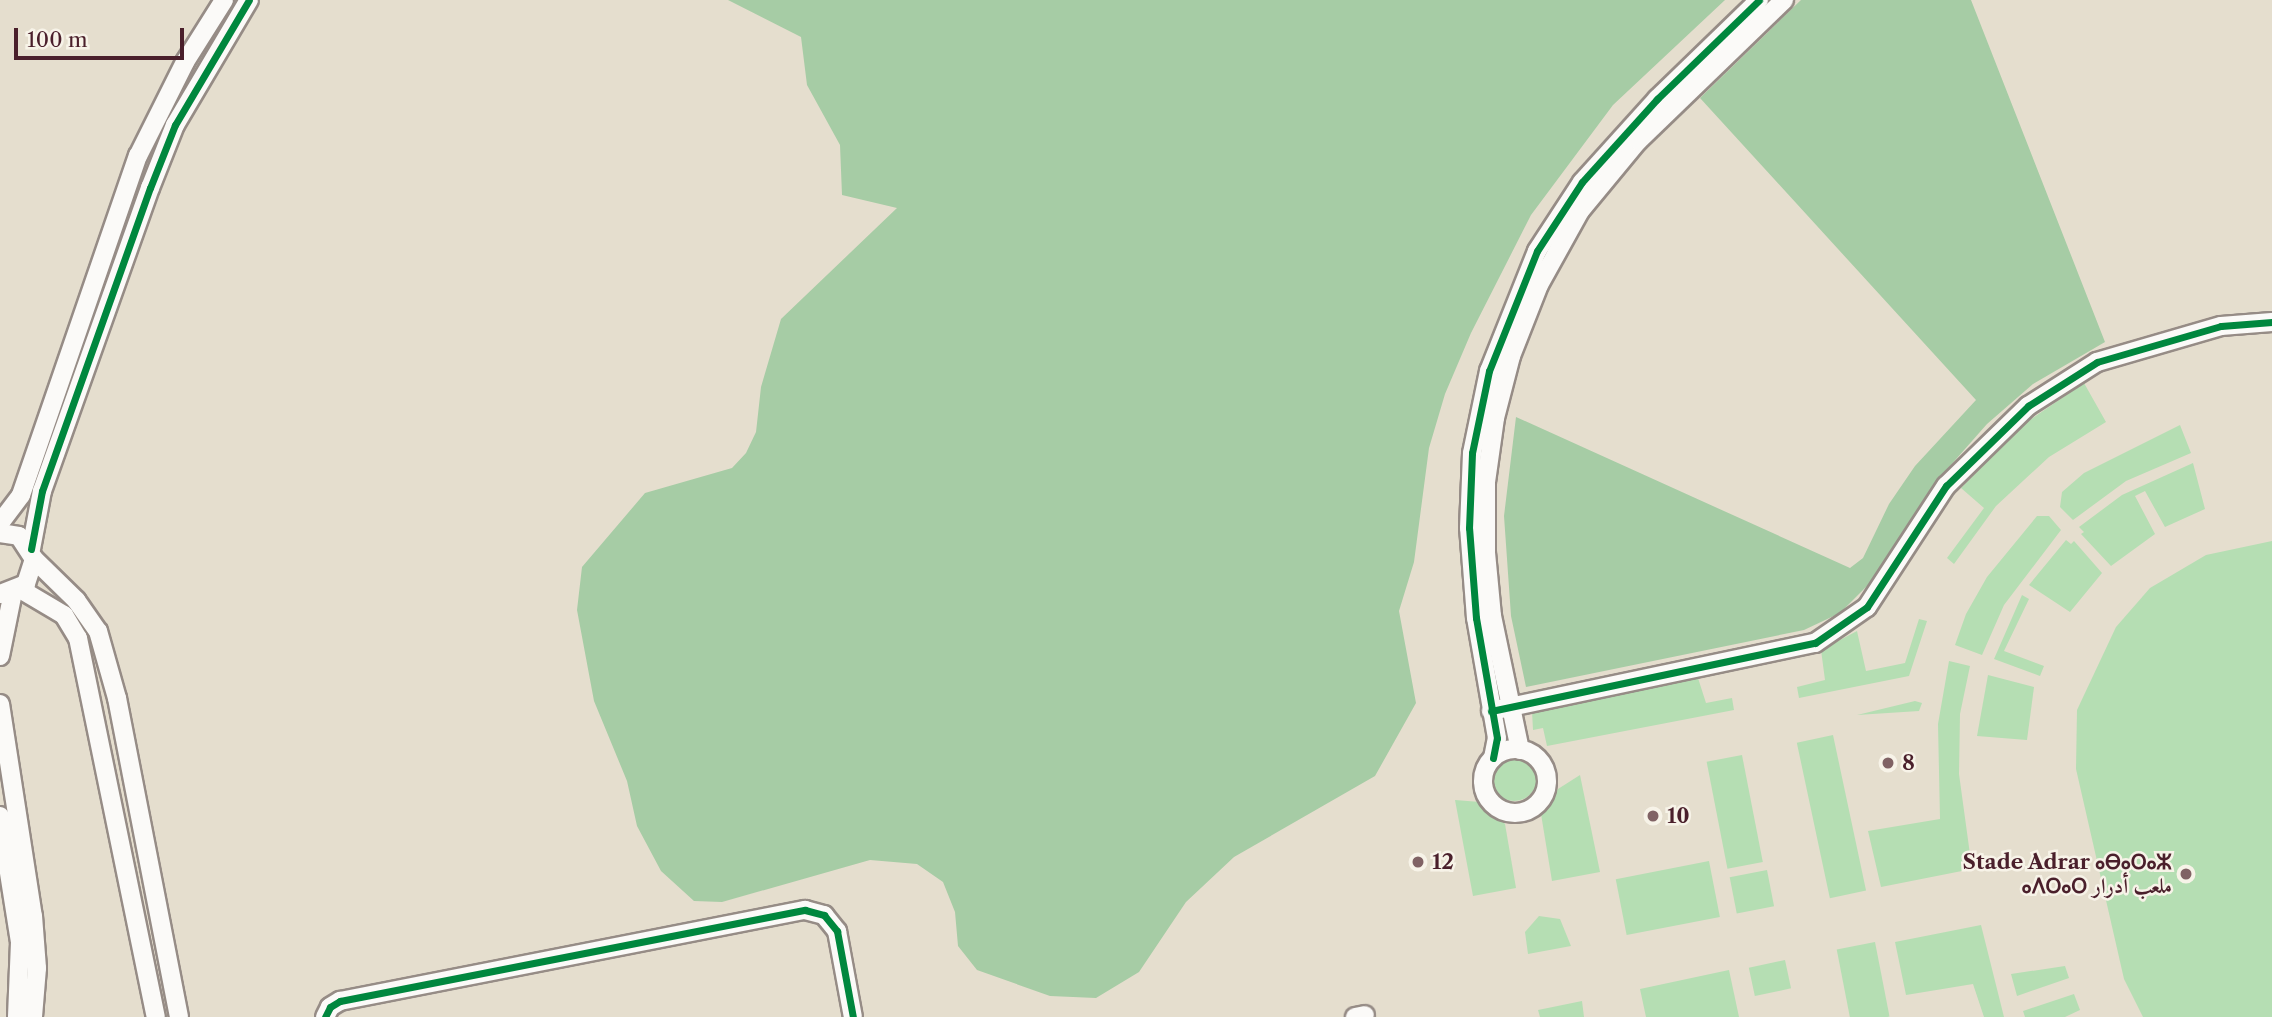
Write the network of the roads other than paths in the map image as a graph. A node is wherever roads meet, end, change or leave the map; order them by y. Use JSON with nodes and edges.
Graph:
{"nodes":[{"id":1,"x":224,"y":0,"type":"edge"},
{"id":2,"x":249,"y":0,"type":"edge"},
{"id":3,"x":1759,"y":0,"type":"edge"},
{"id":4,"x":1784,"y":0,"type":"edge"},
{"id":5,"x":2272,"y":322,"type":"edge"},
{"id":6,"x":0,"y":523,"type":"edge"},
{"id":7,"x":0,"y":533,"type":"edge"},
{"id":8,"x":33,"y":554,"type":"junction"},
{"id":9,"x":11,"y":592,"type":"edge"},
{"id":10,"x":0,"y":656,"type":"edge"},
{"id":11,"x":0,"y":704,"type":"edge"},
{"id":12,"x":1510,"y":708,"type":"junction"},
{"id":13,"x":1491,"y":712,"type":"junction"},
{"id":14,"x":1520,"y":750,"type":"junction"},
{"id":15,"x":1493,"y":758,"type":"junction"},
{"id":16,"x":0,"y":816,"type":"edge"},
{"id":17,"x":17,"y":1017,"type":"edge"},
{"id":18,"x":33,"y":1017,"type":"edge"},
{"id":19,"x":156,"y":1017,"type":"edge"},
{"id":20,"x":179,"y":1017,"type":"edge"},
{"id":21,"x":325,"y":1017,"type":"edge"},
{"id":22,"x":853,"y":1017,"type":"edge"}],
"edges":[{"from":1,"to":6,"type":"street"},
{"from":2,"to":8,"type":"street"},
{"from":3,"to":13,"type":"street"},
{"from":4,"to":12,"type":"street"},
{"from":5,"to":12,"type":"street"},
{"from":7,"to":8,"type":"street"},
{"from":8,"to":9,"type":"street"},
{"from":8,"to":20,"type":"street"},
{"from":9,"to":10,"type":"street"},
{"from":9,"to":19,"type":"street"},
{"from":11,"to":18,"type":"street"},
{"from":12,"to":13,"type":"street"},
{"from":12,"to":14,"type":"street"},
{"from":13,"to":15,"type":"street"},
{"from":14,"to":15,"type":"street"},
{"from":14,"to":15,"type":"street"},
{"from":16,"to":17,"type":"street"},
{"from":21,"to":22,"type":"street"}]}
